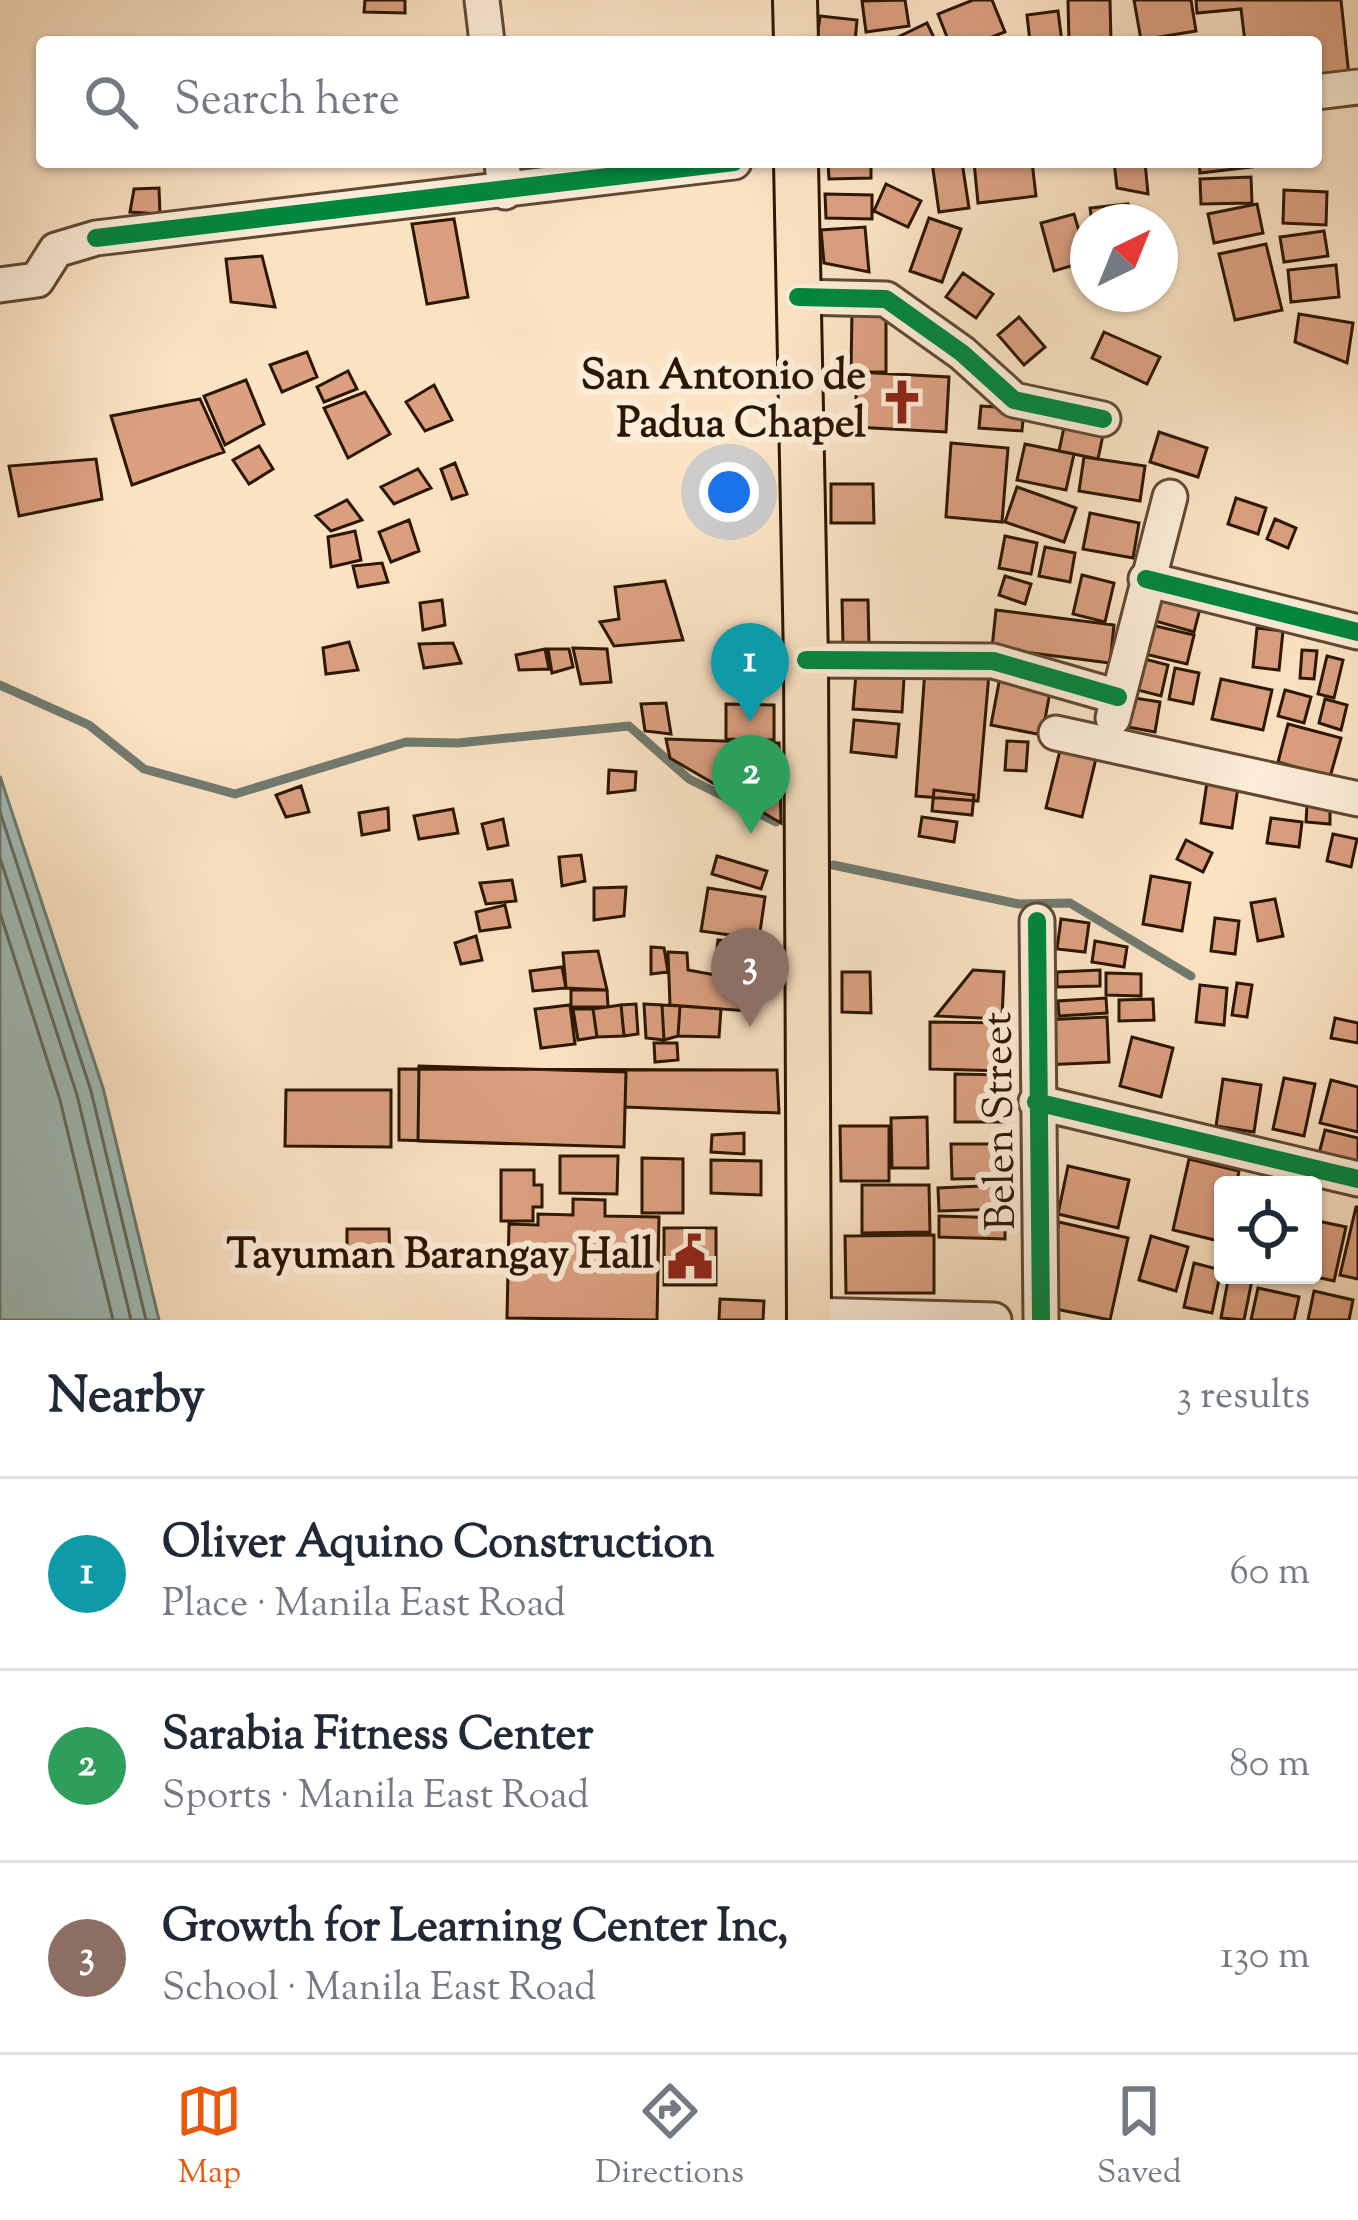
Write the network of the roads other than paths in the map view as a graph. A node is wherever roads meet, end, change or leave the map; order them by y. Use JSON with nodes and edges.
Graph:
{"nodes":[{"id":1,"x":482,"y":0,"type":"edge"},
{"id":2,"x":796,"y":0,"type":"edge"},
{"id":3,"x":487,"y":36,"type":"edge"},
{"id":4,"x":796,"y":36,"type":"edge"},
{"id":5,"x":1358,"y":87,"type":"edge"},
{"id":6,"x":1322,"y":91,"type":"edge"},
{"id":7,"x":642,"y":168,"type":"edge"},
{"id":8,"x":796,"y":168,"type":"edge"},
{"id":9,"x":504,"y":177,"type":"edge"},
{"id":10,"x":0,"y":286,"type":"edge"},
{"id":11,"x":798,"y":297,"type":"junction"},
{"id":12,"x":1103,"y":419,"type":"dead end"},
{"id":13,"x":1170,"y":496,"type":"dead end"},
{"id":14,"x":1146,"y":579,"type":"junction"},
{"id":15,"x":1358,"y":632,"type":"edge"},
{"id":16,"x":806,"y":660,"type":"junction"},
{"id":17,"x":1118,"y":697,"type":"junction"},
{"id":18,"x":1056,"y":734,"type":"dead end"},
{"id":19,"x":1107,"y":742,"type":"junction"},
{"id":20,"x":1358,"y":799,"type":"edge"},
{"id":21,"x":1037,"y":921,"type":"dead end"},
{"id":22,"x":1036,"y":1102,"type":"junction"},
{"id":23,"x":1358,"y":1180,"type":"edge"},
{"id":24,"x":809,"y":1317,"type":"edge"},
{"id":25,"x":994,"y":1320,"type":"edge"},
{"id":26,"x":1041,"y":1320,"type":"edge"}],
"edges":[{"from":1,"to":3,"type":"street"},
{"from":2,"to":4,"type":"main road"},
{"from":5,"to":6,"type":"street"},
{"from":7,"to":9,"type":"street"},
{"from":8,"to":11,"type":"main road"},
{"from":9,"to":10,"type":"street"},
{"from":11,"to":12,"type":"street"},
{"from":11,"to":16,"type":"main road"},
{"from":13,"to":14,"type":"street"},
{"from":14,"to":15,"type":"street"},
{"from":14,"to":17,"type":"street"},
{"from":16,"to":17,"type":"street"},
{"from":16,"to":24,"type":"main road"},
{"from":17,"to":19,"type":"street"},
{"from":18,"to":19,"type":"street"},
{"from":19,"to":20,"type":"street"},
{"from":21,"to":22,"type":"street","name":"Belen Street"},
{"from":22,"to":23,"type":"street"},
{"from":22,"to":26,"type":"street","name":"Belen Street"},
{"from":24,"to":25,"type":"street"}]}
